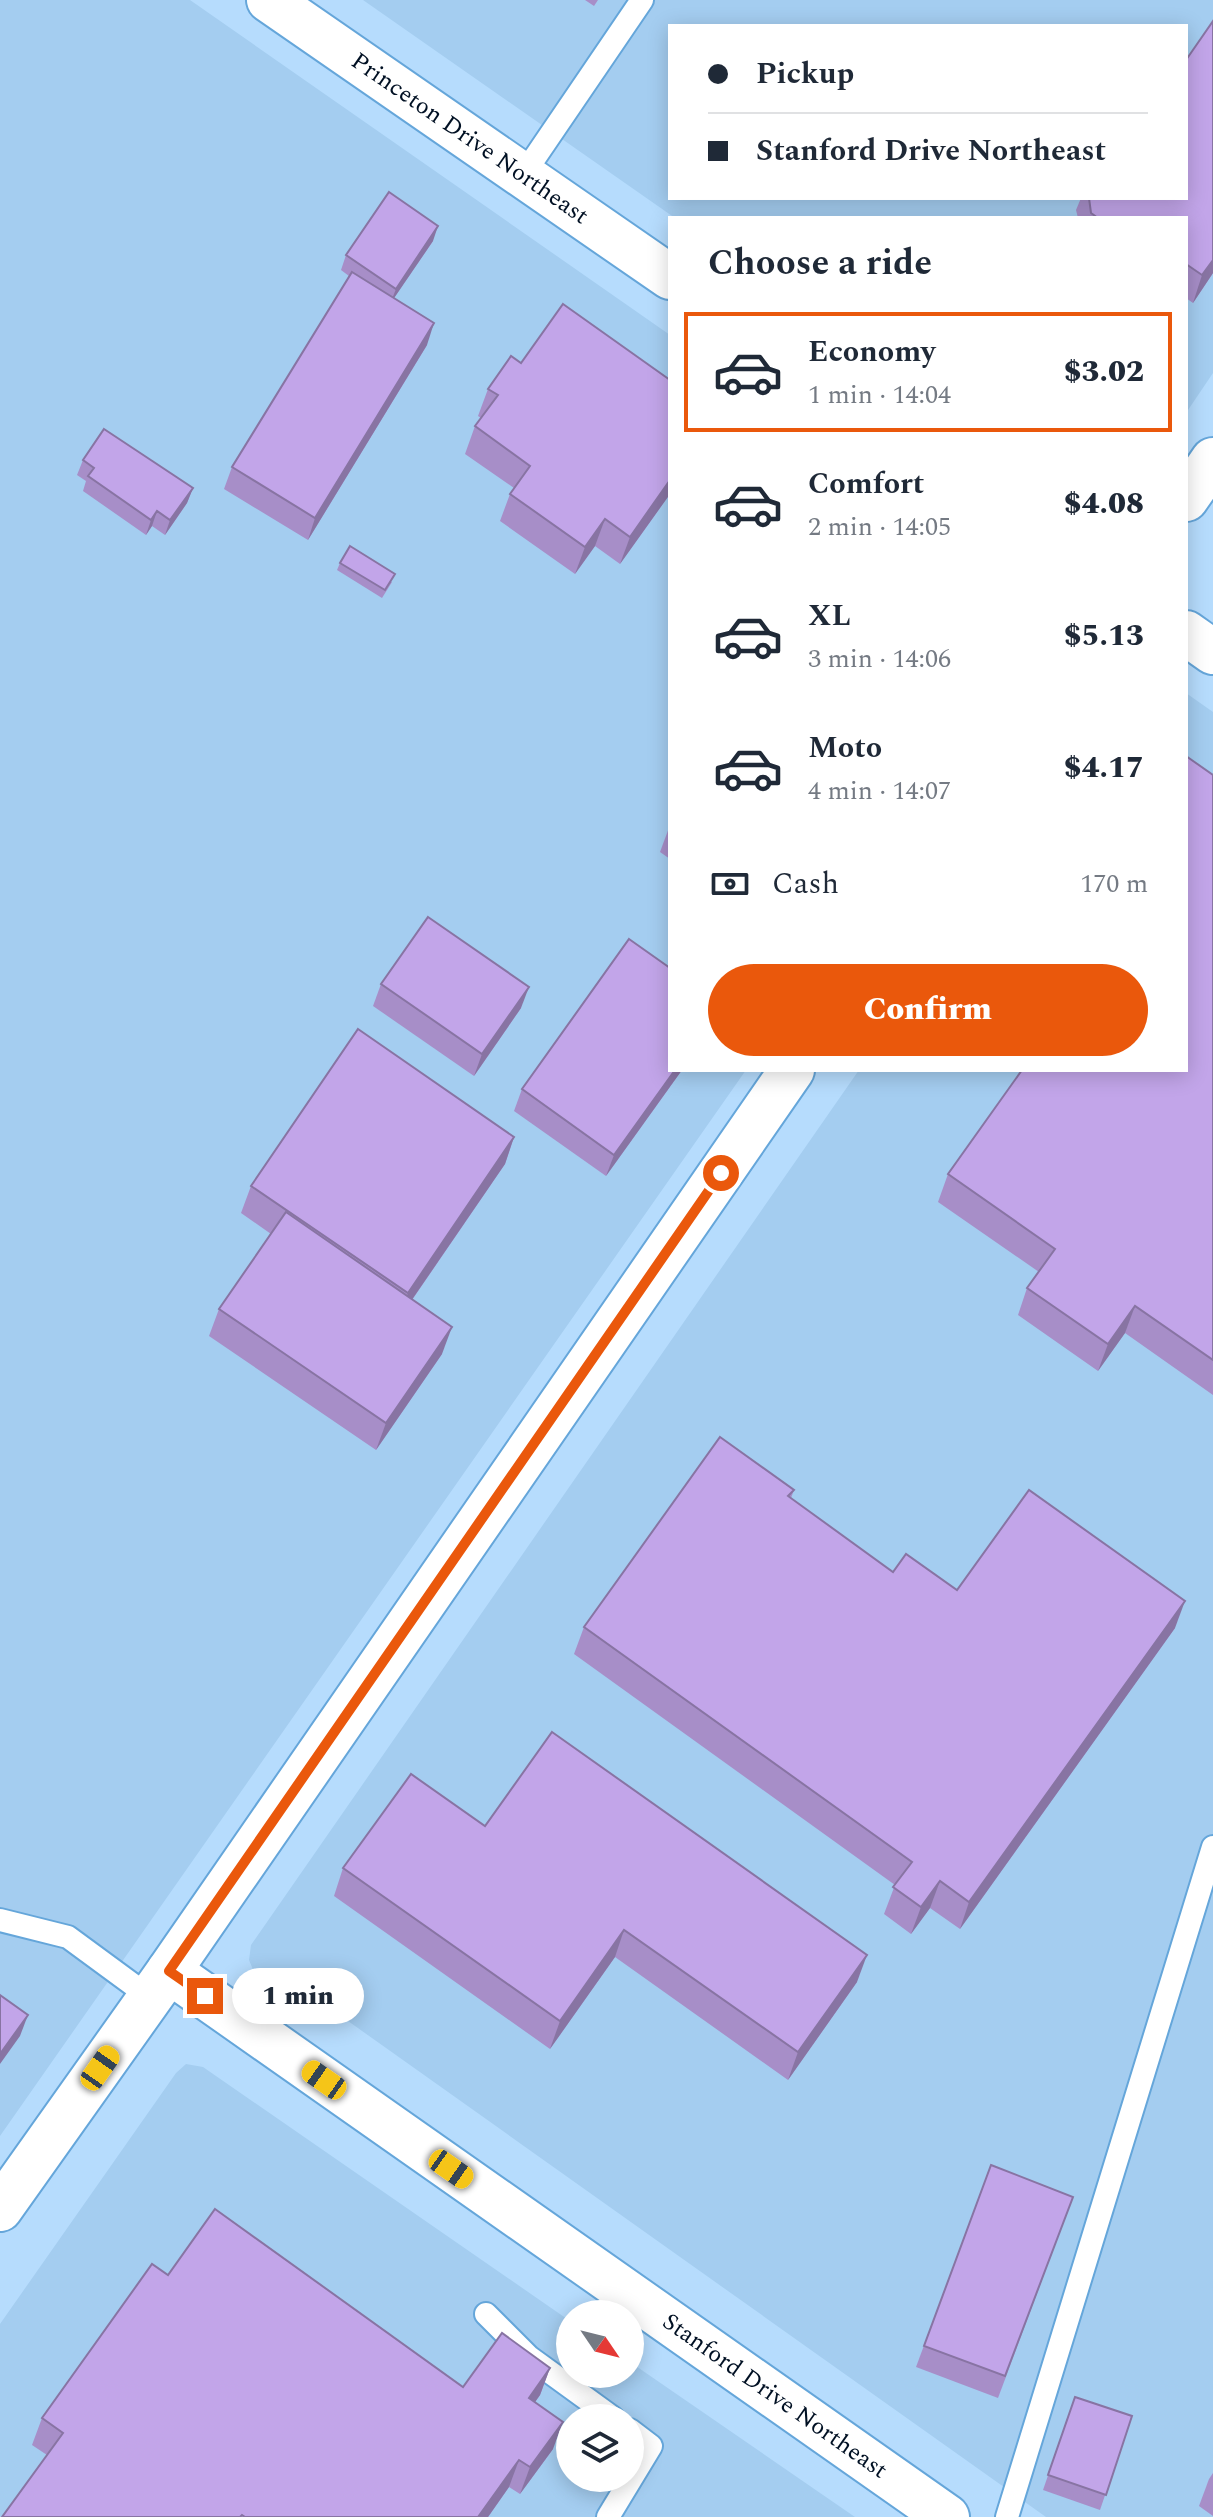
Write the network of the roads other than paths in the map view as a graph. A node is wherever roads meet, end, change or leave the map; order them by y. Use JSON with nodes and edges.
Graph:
{"nodes":[{"id":1,"x":269,"y":0,"type":"edge"},
{"id":2,"x":642,"y":0,"type":"edge"},
{"id":3,"x":523,"y":175,"type":"junction"},
{"id":4,"x":668,"y":276,"type":"edge"},
{"id":5,"x":1213,"y":460,"type":"edge"},
{"id":6,"x":1188,"y":496,"type":"edge"},
{"id":7,"x":1188,"y":634,"type":"edge"},
{"id":8,"x":1213,"y":652,"type":"edge"},
{"id":9,"x":791,"y":1072,"type":"edge"},
{"id":10,"x":1213,"y":1847,"type":"edge"},
{"id":11,"x":0,"y":1920,"type":"edge"},
{"id":12,"x":160,"y":1984,"type":"junction"},
{"id":13,"x":0,"y":2209,"type":"edge"},
{"id":14,"x":486,"y":2314,"type":"dead end"},
{"id":15,"x":594,"y":2404,"type":"edge"},
{"id":16,"x":644,"y":2441,"type":"edge"},
{"id":17,"x":644,"y":2458,"type":"edge"},
{"id":18,"x":623,"y":2492,"type":"edge"},
{"id":19,"x":608,"y":2517,"type":"edge"},
{"id":20,"x":947,"y":2517,"type":"edge"},
{"id":21,"x":1007,"y":2517,"type":"edge"}],
"edges":[{"from":1,"to":3,"type":"street","name":"Princeton Drive Northeast"},
{"from":2,"to":3,"type":"lane"},
{"from":3,"to":4,"type":"street","name":"Princeton Drive Northeast"},
{"from":5,"to":6,"type":"street"},
{"from":7,"to":8,"type":"street"},
{"from":9,"to":12,"type":"street"},
{"from":10,"to":21,"type":"lane"},
{"from":11,"to":12,"type":"lane"},
{"from":12,"to":13,"type":"street"},
{"from":12,"to":20,"type":"street","name":"Stanford Drive Northeast"},
{"from":14,"to":15,"type":"lane"},
{"from":16,"to":17,"type":"lane"},
{"from":18,"to":19,"type":"lane"}]}
